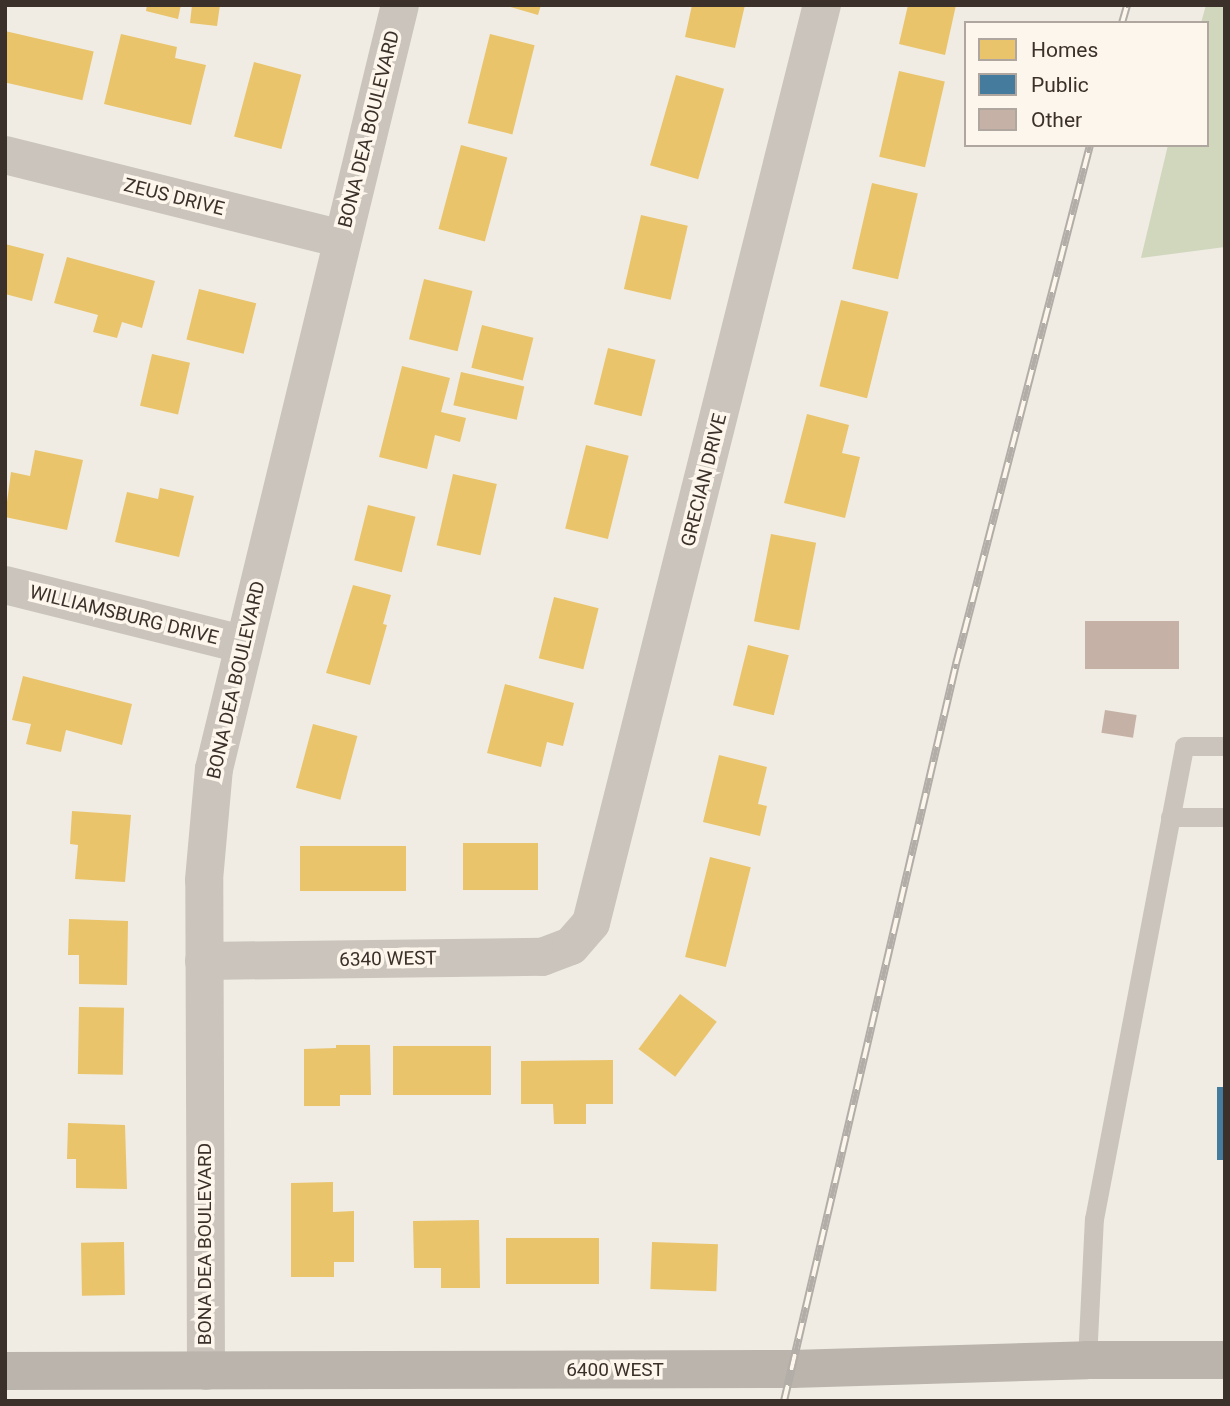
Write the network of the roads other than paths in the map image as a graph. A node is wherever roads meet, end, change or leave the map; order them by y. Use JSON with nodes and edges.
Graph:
{"nodes":[{"id":1,"x":400,"y":5,"type":"edge"},
{"id":2,"x":822,"y":5,"type":"edge"},
{"id":3,"x":5,"y":155,"type":"edge"},
{"id":4,"x":342,"y":239,"type":"junction"},
{"id":5,"x":5,"y":585,"type":"edge"},
{"id":6,"x":242,"y":644,"type":"junction"},
{"id":7,"x":1225,"y":746,"type":"edge"},
{"id":8,"x":1170,"y":817,"type":"junction"},
{"id":9,"x":1225,"y":817,"type":"edge"},
{"id":10,"x":571,"y":946,"type":"joint"},
{"id":11,"x":204,"y":961,"type":"junction"},
{"id":12,"x":1087,"y":1360,"type":"junction"},
{"id":13,"x":1225,"y":1360,"type":"edge"},
{"id":14,"x":5,"y":1371,"type":"edge"},
{"id":15,"x":206,"y":1371,"type":"junction"}],
"edges":[{"from":1,"to":4,"type":"street","name":"BONA DEA BOULEVARD"},
{"from":2,"to":10,"type":"street","name":"GRECIAN DRIVE"},
{"from":3,"to":4,"type":"street","name":"ZEUS DRIVE"},
{"from":4,"to":6,"type":"street","name":"BONA DEA BOULEVARD"},
{"from":5,"to":6,"type":"street","name":"WILLIAMSBURG DRIVE"},
{"from":6,"to":11,"type":"street","name":"BONA DEA BOULEVARD"},
{"from":7,"to":8,"type":"lane"},
{"from":8,"to":9,"type":"lane"},
{"from":8,"to":12,"type":"lane"},
{"from":10,"to":11,"type":"street","name":"6340 WEST"},
{"from":11,"to":15,"type":"street","name":"BONA DEA BOULEVARD"},
{"from":12,"to":13,"type":"street","name":"6400 WEST"},
{"from":12,"to":15,"type":"street","name":"6400 WEST"},
{"from":14,"to":15,"type":"street","name":"6400 WEST"}]}
